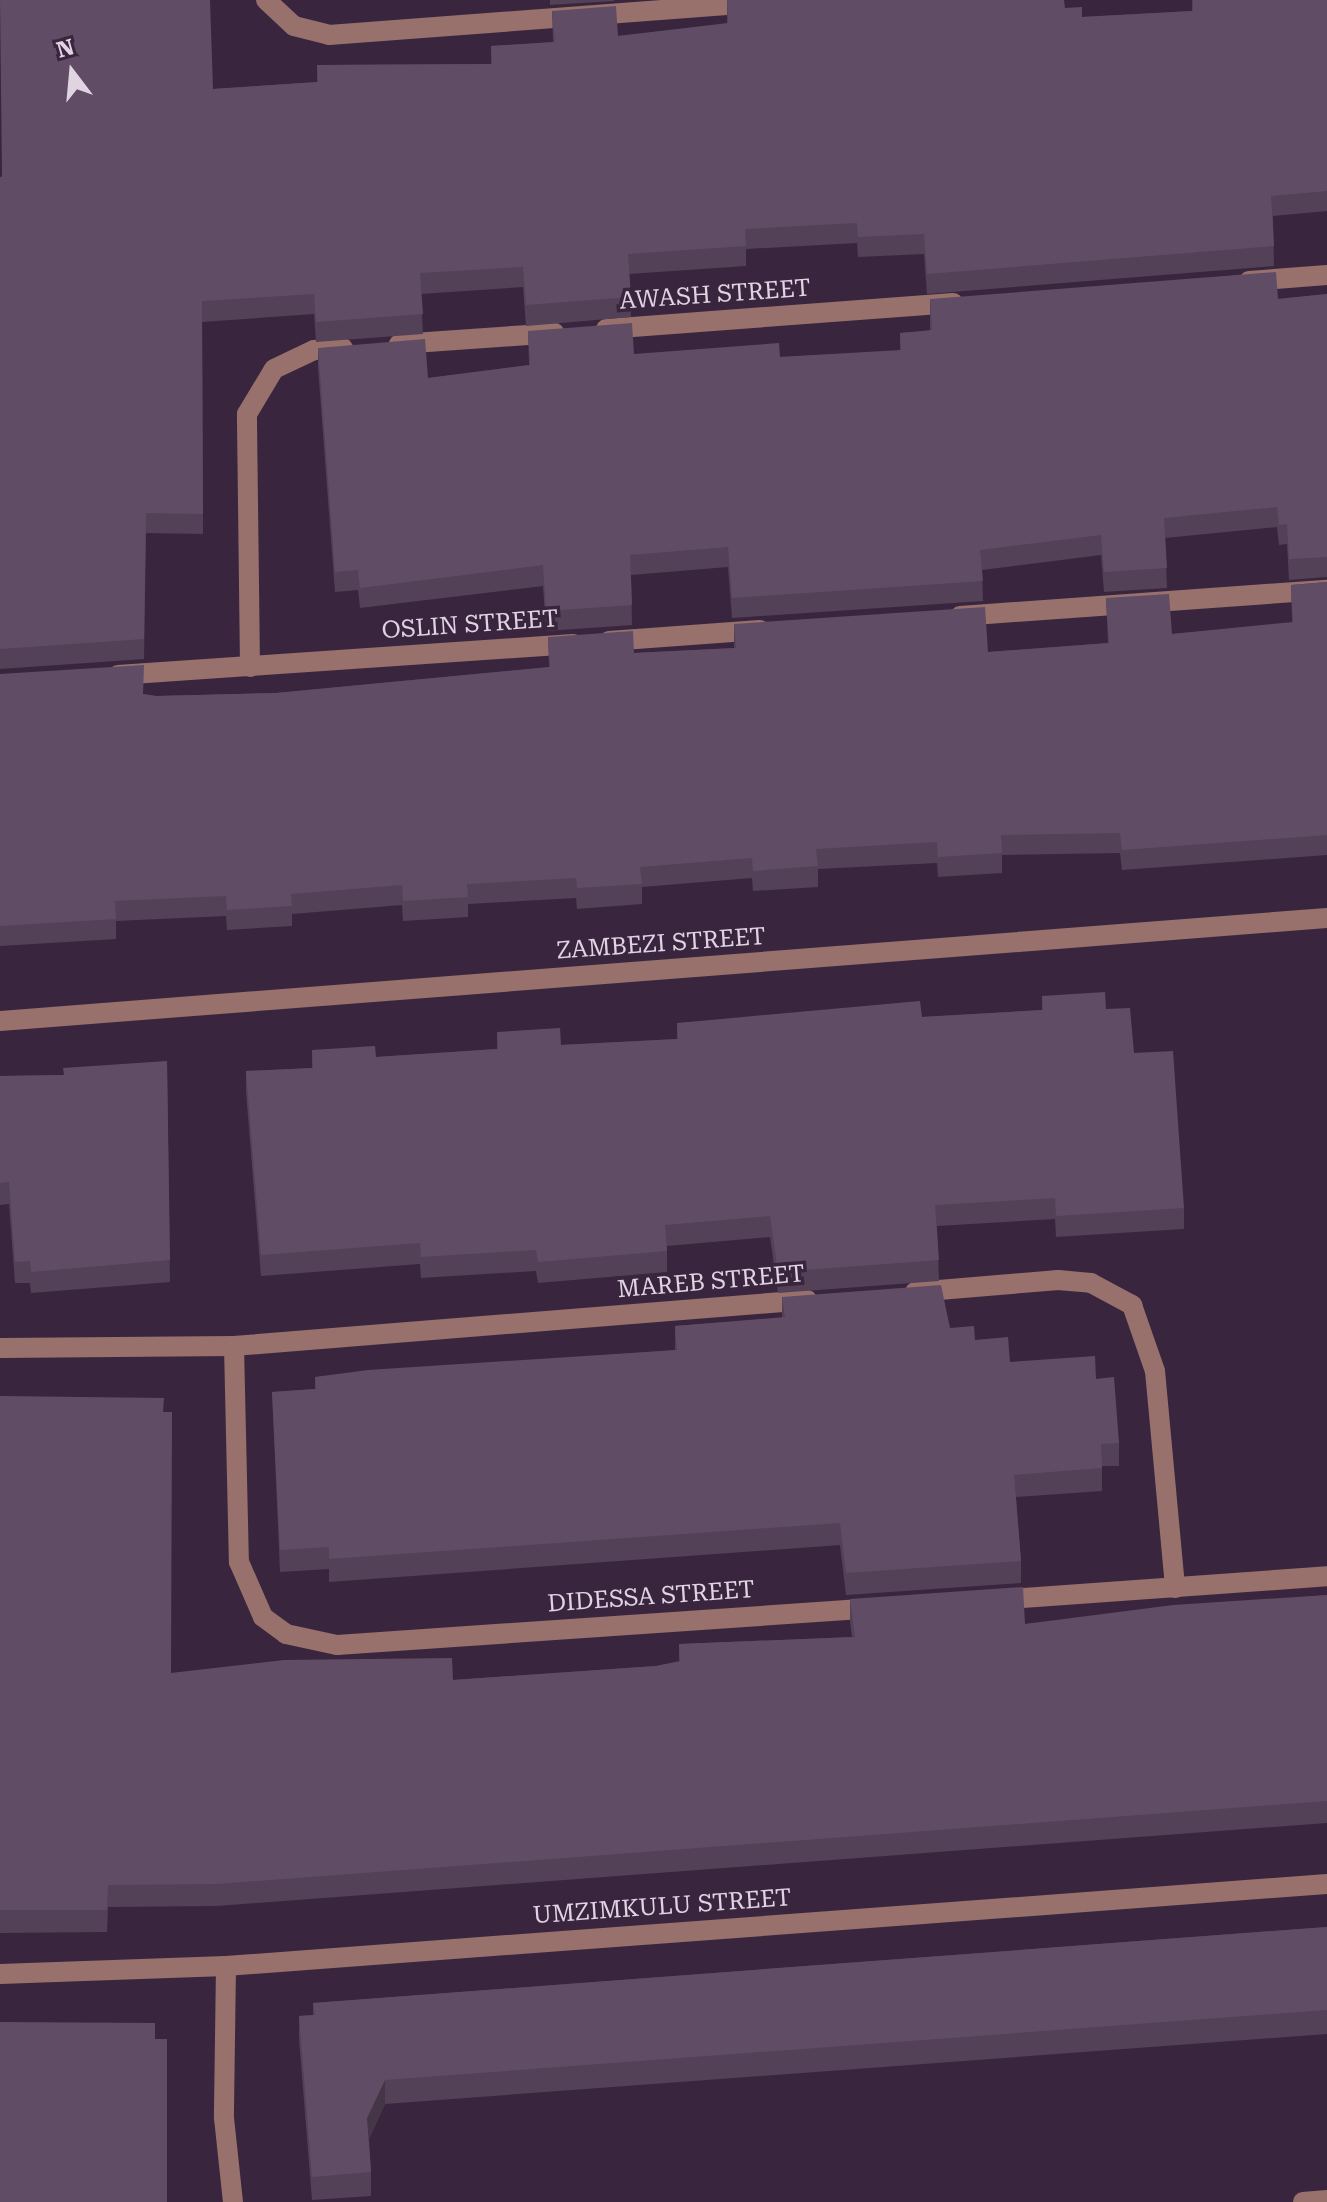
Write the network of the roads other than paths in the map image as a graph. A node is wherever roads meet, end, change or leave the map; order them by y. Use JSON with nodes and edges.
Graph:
{"nodes":[{"id":1,"x":266,"y":0,"type":"edge"},
{"id":2,"x":797,"y":0,"type":"edge"},
{"id":3,"x":1327,"y":275,"type":"edge"},
{"id":4,"x":1233,"y":282,"type":"edge"},
{"id":5,"x":981,"y":301,"type":"edge"},
{"id":6,"x":1327,"y":590,"type":"edge"},
{"id":7,"x":931,"y":618,"type":"edge"},
{"id":8,"x":788,"y":628,"type":"edge"},
{"id":9,"x":250,"y":667,"type":"junction"},
{"id":10,"x":94,"y":676,"type":"edge"},
{"id":11,"x":1327,"y":918,"type":"edge"},
{"id":12,"x":0,"y":1021,"type":"edge"},
{"id":13,"x":884,"y":1294,"type":"edge"},
{"id":14,"x":836,"y":1298,"type":"edge"},
{"id":15,"x":234,"y":1346,"type":"junction"},
{"id":16,"x":0,"y":1348,"type":"edge"},
{"id":17,"x":1327,"y":1576,"type":"edge"},
{"id":18,"x":1175,"y":1588,"type":"junction"},
{"id":19,"x":969,"y":1602,"type":"edge"},
{"id":20,"x":906,"y":1606,"type":"edge"},
{"id":21,"x":1327,"y":1884,"type":"edge"},
{"id":22,"x":226,"y":1966,"type":"junction"},
{"id":23,"x":0,"y":1974,"type":"edge"},
{"id":24,"x":1327,"y":2200,"type":"edge"},
{"id":25,"x":233,"y":2202,"type":"edge"},
{"id":26,"x":1303,"y":2202,"type":"edge"}],
"edges":[{"from":1,"to":2,"type":"street"},
{"from":3,"to":4,"type":"street"},
{"from":5,"to":9,"type":"street","name":"AWASH STREET"},
{"from":6,"to":7,"type":"street"},
{"from":8,"to":9,"type":"street","name":"OSLIN STREET"},
{"from":9,"to":10,"type":"street","name":"OSLIN STREET"},
{"from":11,"to":12,"type":"street","name":"ZAMBEZI STREET"},
{"from":13,"to":18,"type":"street"},
{"from":14,"to":15,"type":"street","name":"MAREB STREET"},
{"from":15,"to":16,"type":"street","name":"MAREB STREET"},
{"from":15,"to":20,"type":"street","name":"DIDESSA STREET"},
{"from":17,"to":18,"type":"street"},
{"from":18,"to":19,"type":"street"},
{"from":21,"to":22,"type":"street","name":"UMZIMKULU STREET"},
{"from":22,"to":23,"type":"street","name":"UMZIMKULU STREET"},
{"from":22,"to":25,"type":"street"},
{"from":24,"to":26,"type":"street"}]}
